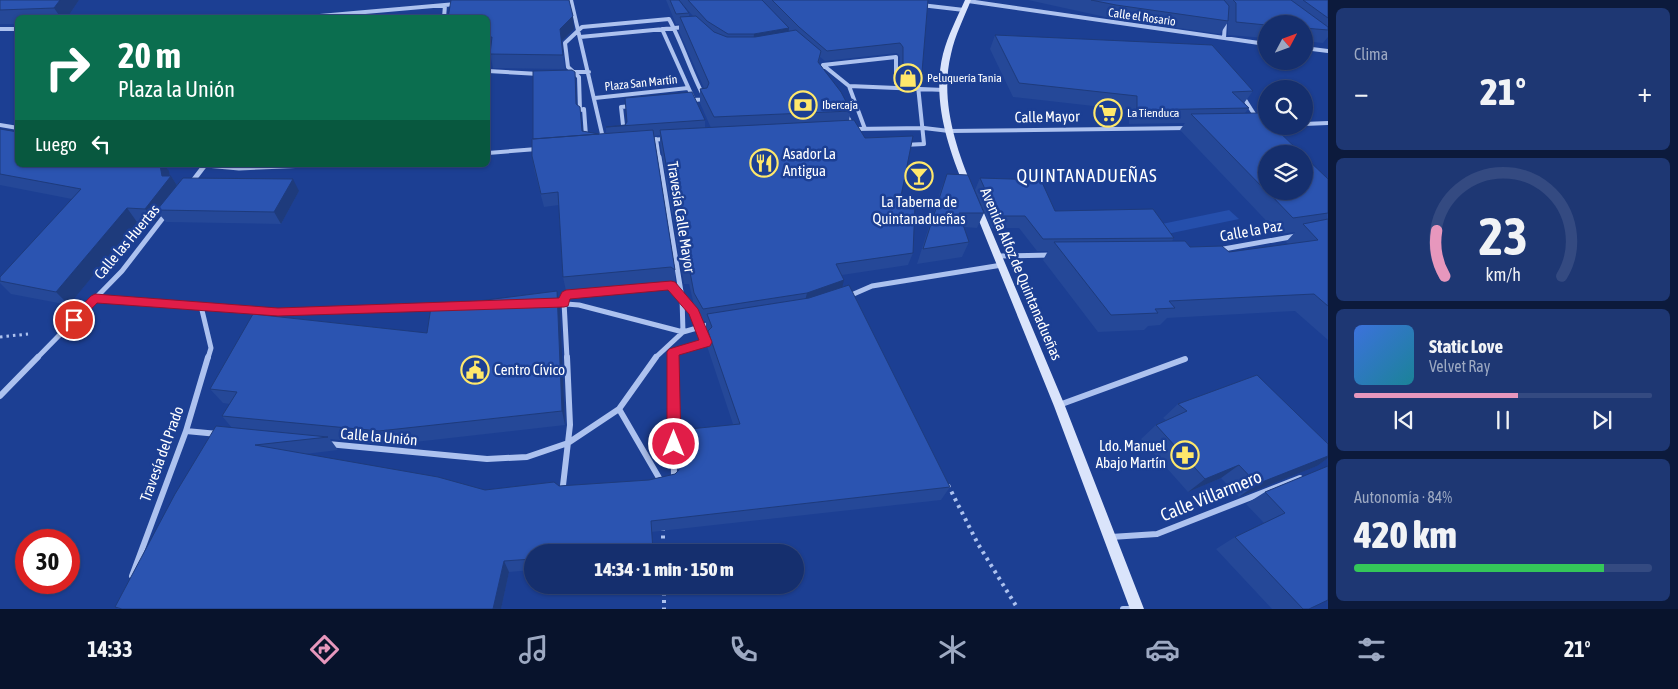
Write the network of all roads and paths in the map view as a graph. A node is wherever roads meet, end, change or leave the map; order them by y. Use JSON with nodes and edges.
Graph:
{"nodes":[{"id":1,"x":571,"y":0,"type":"edge"},
{"id":2,"x":460,"y":3,"type":"edge"},
{"id":3,"x":967,"y":4,"type":"edge"},
{"id":4,"x":445,"y":5,"type":"junction"},
{"id":5,"x":917,"y":5,"type":"edge"},
{"id":6,"x":366,"y":15,"type":"edge"},
{"id":7,"x":444,"y":15,"type":"edge"},
{"id":8,"x":1225,"y":17,"type":"edge"},
{"id":9,"x":673,"y":27,"type":"junction"},
{"id":10,"x":688,"y":27,"type":"edge"},
{"id":11,"x":662,"y":28,"type":"junction"},
{"id":12,"x":0,"y":29,"type":"edge"},
{"id":13,"x":15,"y":29,"type":"edge"},
{"id":14,"x":578,"y":30,"type":"junction"},
{"id":15,"x":1197,"y":35,"type":"junction"},
{"id":16,"x":580,"y":37,"type":"junction"},
{"id":17,"x":1224,"y":38,"type":"junction"},
{"id":18,"x":1203,"y":43,"type":"edge"},
{"id":19,"x":1258,"y":43,"type":"edge"},
{"id":20,"x":1313,"y":49,"type":"edge"},
{"id":21,"x":1328,"y":50,"type":"edge"},
{"id":22,"x":816,"y":59,"type":"edge"},
{"id":23,"x":823,"y":65,"type":"junction"},
{"id":24,"x":490,"y":71,"type":"edge"},
{"id":25,"x":575,"y":72,"type":"junction"},
{"id":26,"x":589,"y":72,"type":"junction"},
{"id":27,"x":548,"y":73,"type":"edge"},
{"id":28,"x":566,"y":73,"type":"edge"},
{"id":29,"x":849,"y":86,"type":"junction"},
{"id":30,"x":688,"y":88,"type":"junction"},
{"id":31,"x":918,"y":89,"type":"junction"},
{"id":32,"x":944,"y":90,"type":"junction"},
{"id":33,"x":1239,"y":91,"type":"edge"},
{"id":34,"x":595,"y":98,"type":"junction"},
{"id":35,"x":694,"y":101,"type":"junction"},
{"id":36,"x":698,"y":110,"type":"edge"},
{"id":37,"x":1258,"y":121,"type":"edge"},
{"id":38,"x":1328,"y":123,"type":"edge"},
{"id":39,"x":1313,"y":124,"type":"edge"},
{"id":40,"x":0,"y":125,"type":"edge"},
{"id":41,"x":1196,"y":127,"type":"edge"},
{"id":42,"x":15,"y":128,"type":"edge"},
{"id":43,"x":853,"y":128,"type":"junction"},
{"id":44,"x":865,"y":128,"type":"junction"},
{"id":45,"x":924,"y":128,"type":"junction"},
{"id":46,"x":843,"y":129,"type":"edge"},
{"id":47,"x":949,"y":131,"type":"junction"},
{"id":48,"x":603,"y":135,"type":"junction"},
{"id":49,"x":674,"y":138,"type":"edge"},
{"id":50,"x":656,"y":139,"type":"junction"},
{"id":51,"x":638,"y":141,"type":"edge"},
{"id":52,"x":604,"y":143,"type":"edge"},
{"id":53,"x":546,"y":148,"type":"edge"},
{"id":54,"x":490,"y":153,"type":"edge"},
{"id":55,"x":204,"y":167,"type":"edge"},
{"id":56,"x":227,"y":167,"type":"edge"},
{"id":57,"x":257,"y":167,"type":"edge"},
{"id":58,"x":188,"y":188,"type":"edge"},
{"id":59,"x":170,"y":210,"type":"edge"},
{"id":60,"x":1306,"y":234,"type":"edge"},
{"id":61,"x":1207,"y":251,"type":"edge"},
{"id":62,"x":1056,"y":255,"type":"edge"},
{"id":63,"x":1000,"y":261,"type":"junction"},
{"id":64,"x":682,"y":298,"type":"junction"},
{"id":65,"x":842,"y":298,"type":"edge"},
{"id":66,"x":95,"y":299,"type":"junction"},
{"id":67,"x":564,"y":302,"type":"junction"},
{"id":68,"x":544,"y":303,"type":"edge"},
{"id":69,"x":201,"y":306,"type":"junction"},
{"id":70,"x":446,"y":306,"type":"edge"},
{"id":71,"x":719,"y":323,"type":"edge"},
{"id":72,"x":700,"y":326,"type":"junction"},
{"id":73,"x":683,"y":332,"type":"junction"},
{"id":74,"x":1185,"y":359,"type":"dead end"},
{"id":75,"x":0,"y":396,"type":"edge"},
{"id":76,"x":1059,"y":405,"type":"junction"},
{"id":77,"x":619,"y":409,"type":"junction"},
{"id":78,"x":186,"y":431,"type":"junction"},
{"id":79,"x":225,"y":434,"type":"edge"},
{"id":80,"x":568,"y":443,"type":"junction"},
{"id":81,"x":322,"y":444,"type":"edge"},
{"id":82,"x":1311,"y":473,"type":"edge"},
{"id":83,"x":946,"y":482,"type":"edge"},
{"id":84,"x":662,"y":483,"type":"junction"},
{"id":85,"x":1111,"y":537,"type":"junction"},
{"id":86,"x":663,"y":544,"type":"edge"},
{"id":87,"x":128,"y":586,"type":"edge"},
{"id":88,"x":664,"y":594,"type":"edge"},
{"id":89,"x":664,"y":609,"type":"edge"},
{"id":90,"x":1018,"y":609,"type":"edge"},
{"id":91,"x":1123,"y":609,"type":"edge"},
{"id":92,"x":1137,"y":609,"type":"edge"}],
"edges":[{"from":1,"to":14,"type":"street","name":"Plaza San Martín"},
{"from":2,"to":4,"type":"street"},
{"from":3,"to":5,"type":"street"},
{"from":3,"to":15,"type":"street","name":"Calle el Rosario"},
{"from":3,"to":32,"type":"main road","name":"Avenida Alfoz de Quintanadueñas"},
{"from":4,"to":6,"type":"street"},
{"from":4,"to":7,"type":"street"},
{"from":8,"to":17,"type":"street"},
{"from":9,"to":10,"type":"street"},
{"from":9,"to":11,"type":"street"},
{"from":9,"to":14,"type":"street"},
{"from":9,"to":35,"type":"street","name":"Plaza San Martín"},
{"from":11,"to":16,"type":"street"},
{"from":11,"to":30,"type":"street","name":"Plaza San Martín"},
{"from":12,"to":13,"type":"street"},
{"from":14,"to":16,"type":"street","name":"Plaza San Martín"},
{"from":14,"to":25,"type":"street"},
{"from":15,"to":17,"type":"street","name":"Calle el Rosario"},
{"from":15,"to":18,"type":"street"},
{"from":16,"to":26,"type":"street","name":"Plaza San Martín"},
{"from":17,"to":19,"type":"street","name":"Calle el Rosario"},
{"from":20,"to":21,"type":"street"},
{"from":22,"to":23,"type":"street"},
{"from":23,"to":29,"type":"street"},
{"from":23,"to":31,"type":"street"},
{"from":23,"to":43,"type":"street"},
{"from":24,"to":27,"type":"street"},
{"from":25,"to":26,"type":"street"},
{"from":25,"to":28,"type":"street"},
{"from":25,"to":48,"type":"street"},
{"from":26,"to":34,"type":"street","name":"Plaza San Martín"},
{"from":29,"to":31,"type":"street"},
{"from":29,"to":44,"type":"street"},
{"from":30,"to":34,"type":"street","name":"Plaza San Martín"},
{"from":30,"to":35,"type":"street","name":"Plaza San Martín"},
{"from":31,"to":32,"type":"street"},
{"from":31,"to":45,"type":"street"},
{"from":32,"to":47,"type":"main road","name":"Avenida Alfoz de Quintanadueñas"},
{"from":33,"to":37,"type":"street"},
{"from":34,"to":48,"type":"street","name":"Plaza San Martín"},
{"from":35,"to":36,"type":"street","name":"Plaza San Martín"},
{"from":35,"to":48,"type":"street","name":"Plaza San Martín"},
{"from":38,"to":39,"type":"street"},
{"from":40,"to":42,"type":"street"},
{"from":41,"to":47,"type":"street","name":"Calle Mayor"},
{"from":43,"to":44,"type":"street","name":"Calle Mayor"},
{"from":43,"to":45,"type":"street"},
{"from":43,"to":46,"type":"street"},
{"from":44,"to":45,"type":"street","name":"Calle Mayor"},
{"from":45,"to":47,"type":"street","name":"Calle Mayor"},
{"from":47,"to":63,"type":"main road","name":"Avenida Alfoz de Quintanadueñas"},
{"from":48,"to":52,"type":"street","name":"Plaza San Martín"},
{"from":49,"to":50,"type":"street"},
{"from":50,"to":51,"type":"street"},
{"from":50,"to":64,"type":"street","name":"Travesía Calle Mayor"},
{"from":53,"to":54,"type":"street"},
{"from":55,"to":58,"type":"street"},
{"from":56,"to":57,"type":"street"},
{"from":59,"to":66,"type":"street","name":"Calle las Huertas"},
{"from":60,"to":61,"type":"street","name":"Calle la Paz"},
{"from":62,"to":63,"type":"street"},
{"from":63,"to":65,"type":"street"},
{"from":63,"to":76,"type":"main road","name":"Avenida Alfoz de Quintanadueñas"},
{"from":64,"to":67,"type":"street"},
{"from":64,"to":72,"type":"street"},
{"from":64,"to":73,"type":"street","name":"Travesía Calle Mayor"},
{"from":66,"to":69,"type":"street"},
{"from":66,"to":75,"type":"street","name":"Calle las Huertas"},
{"from":67,"to":68,"type":"street"},
{"from":67,"to":73,"type":"street"},
{"from":67,"to":80,"type":"street"},
{"from":69,"to":70,"type":"street"},
{"from":69,"to":78,"type":"street","name":"Travesía del Prado"},
{"from":71,"to":72,"type":"street"},
{"from":72,"to":73,"type":"street"},
{"from":72,"to":84,"type":"street"},
{"from":73,"to":77,"type":"street"},
{"from":74,"to":76,"type":"street"},
{"from":76,"to":85,"type":"main road","name":"Avenida Alfoz de Quintanadueñas"},
{"from":77,"to":80,"type":"street","name":"Calle la Unión"},
{"from":77,"to":84,"type":"street"},
{"from":78,"to":79,"type":"street"},
{"from":78,"to":87,"type":"street","name":"Travesía del Prado"},
{"from":80,"to":81,"type":"street","name":"Calle la Unión"},
{"from":80,"to":84,"type":"street"},
{"from":82,"to":85,"type":"street","name":"Calle Villarmero"},
{"from":83,"to":90,"type":"path"},
{"from":84,"to":86,"type":"path"},
{"from":85,"to":92,"type":"main road","name":"Avenida Alfoz de Quintanadueñas"},
{"from":88,"to":89,"type":"path"},
{"from":91,"to":92,"type":"street"}]}
